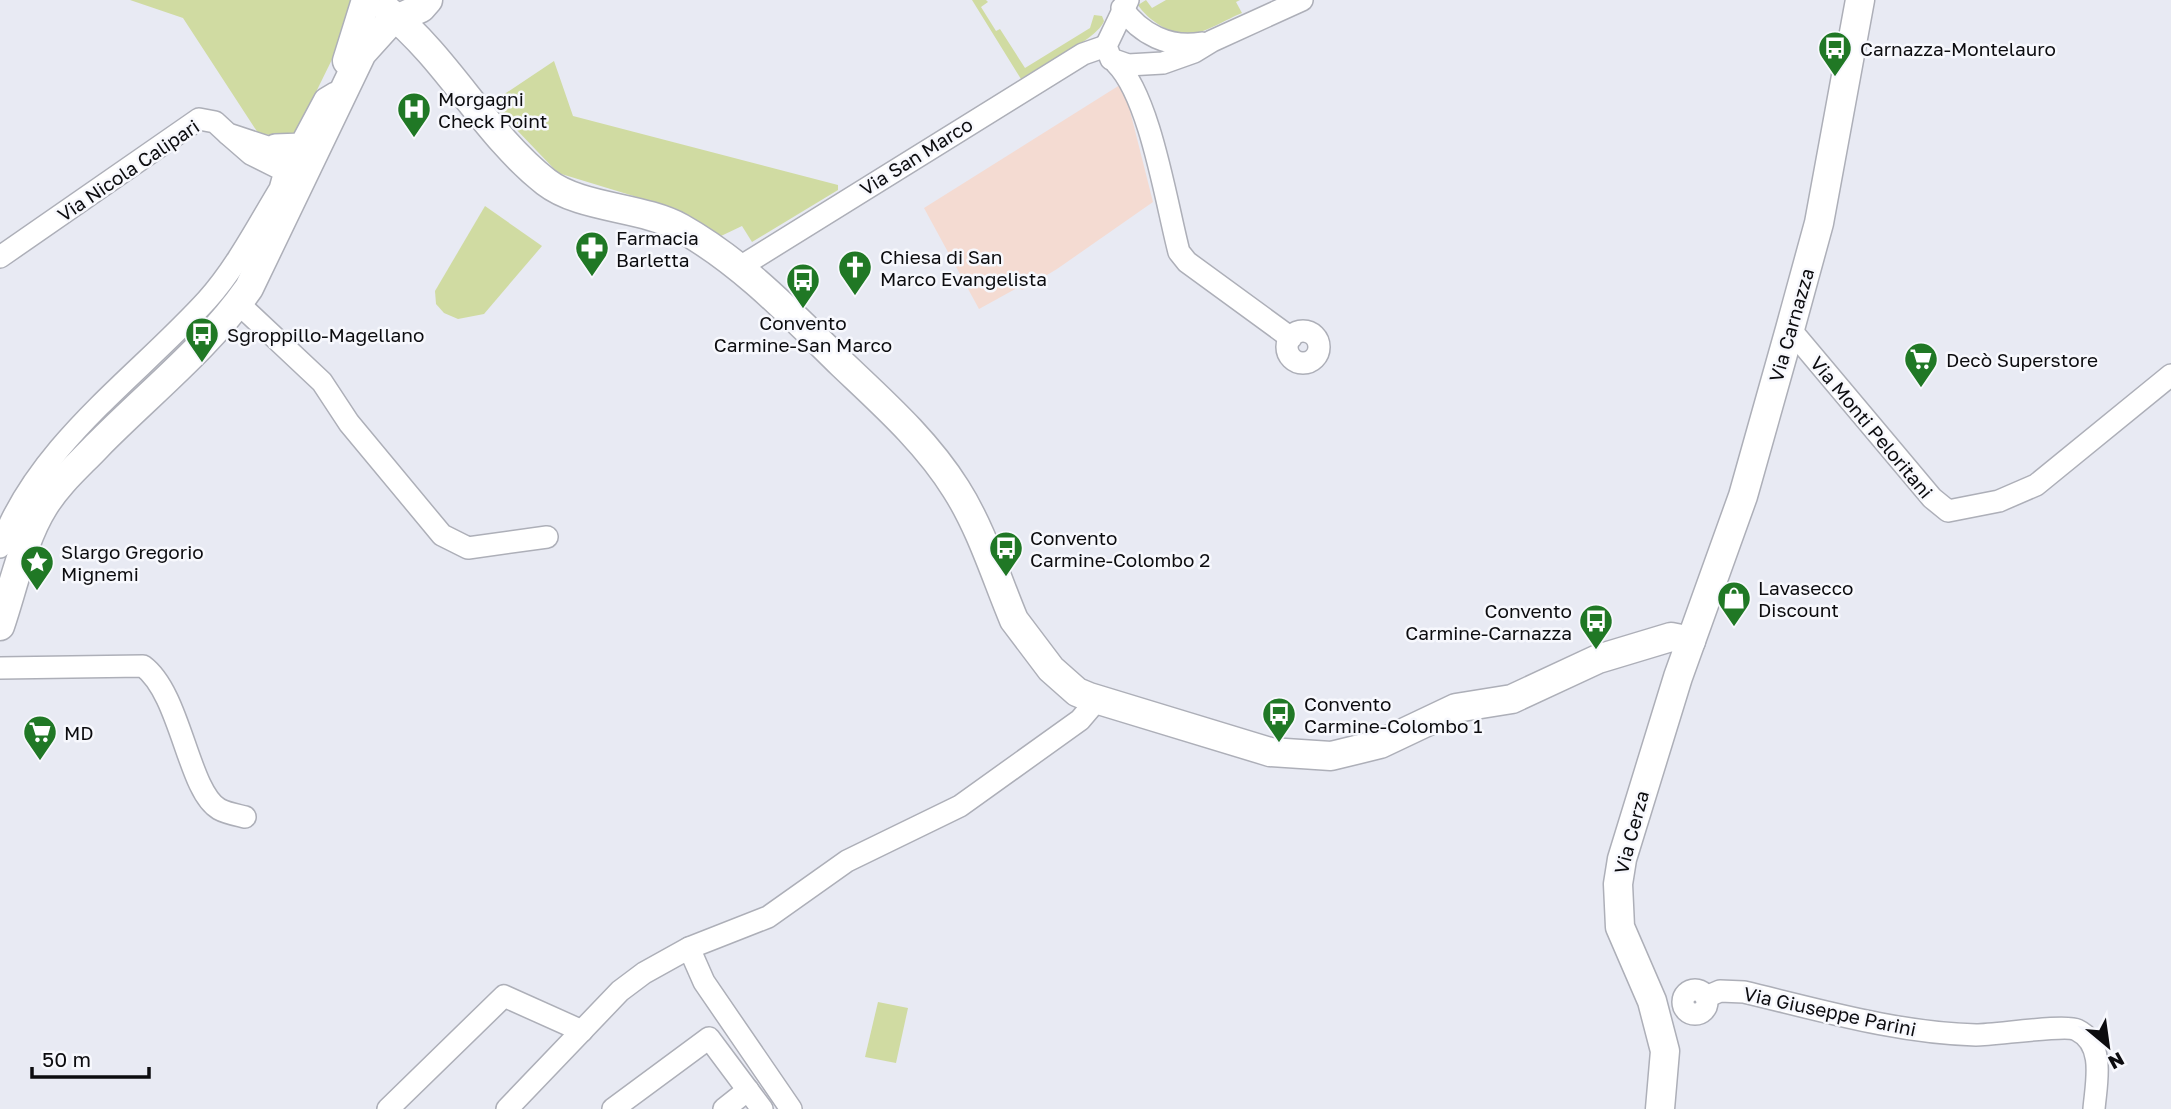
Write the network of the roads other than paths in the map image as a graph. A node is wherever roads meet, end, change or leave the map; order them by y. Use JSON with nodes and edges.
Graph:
{"nodes":[{"id":1,"x":1860,"y":0,"type":"edge"},
{"id":2,"x":1303,"y":2,"type":"edge"},
{"id":3,"x":1125,"y":4,"type":"edge"},
{"id":4,"x":398,"y":6,"type":"edge"},
{"id":5,"x":1212,"y":41,"type":"junction"},
{"id":6,"x":422,"y":43,"type":"junction"},
{"id":7,"x":362,"y":53,"type":"junction"},
{"id":8,"x":1105,"y":53,"type":"junction"},
{"id":9,"x":1163,"y":63,"type":"junction"},
{"id":10,"x":456,"y":80,"type":"junction"},
{"id":11,"x":334,"y":105,"type":"junction"},
{"id":12,"x":1143,"y":109,"type":"junction"},
{"id":13,"x":228,"y":134,"type":"junction"},
{"id":14,"x":259,"y":144,"type":"junction"},
{"id":15,"x":310,"y":161,"type":"junction"},
{"id":16,"x":287,"y":192,"type":"junction"},
{"id":17,"x":0,"y":257,"type":"edge"},
{"id":18,"x":740,"y":267,"type":"junction"},
{"id":19,"x":238,"y":303,"type":"junction"},
{"id":20,"x":1790,"y":329,"type":"junction"},
{"id":21,"x":1291,"y":338,"type":"dead end"},
{"id":22,"x":2171,"y":375,"type":"edge"},
{"id":23,"x":547,"y":537,"type":"dead end"},
{"id":24,"x":0,"y":547,"type":"edge"},
{"id":25,"x":0,"y":626,"type":"edge"},
{"id":26,"x":1691,"y":641,"type":"junction"},
{"id":27,"x":0,"y":668,"type":"edge"},
{"id":28,"x":1678,"y":677,"type":"joint"},
{"id":29,"x":1097,"y":700,"type":"junction"},
{"id":30,"x":245,"y":817,"type":"dead end"},
{"id":31,"x":689,"y":948,"type":"junction"},
{"id":32,"x":1706,"y":997,"type":"dead end"},
{"id":33,"x":582,"y":1031,"type":"junction"},
{"id":34,"x":748,"y":1090,"type":"junction"},
{"id":35,"x":388,"y":1109,"type":"edge"},
{"id":36,"x":507,"y":1109,"type":"edge"},
{"id":37,"x":613,"y":1109,"type":"edge"},
{"id":38,"x":724,"y":1109,"type":"edge"},
{"id":39,"x":762,"y":1109,"type":"edge"},
{"id":40,"x":791,"y":1109,"type":"edge"},
{"id":41,"x":1660,"y":1109,"type":"edge"},
{"id":42,"x":2094,"y":1109,"type":"edge"}],
"edges":[{"from":1,"to":20,"type":"main road","name":"Via Carnazza"},
{"from":2,"to":5,"type":"street"},
{"from":3,"to":5,"type":"street"},
{"from":3,"to":8,"type":"street"},
{"from":4,"to":6,"type":"main road"},
{"from":4,"to":7,"type":"main road"},
{"from":4,"to":10,"type":"main road"},
{"from":4,"to":11,"type":"main road"},
{"from":5,"to":9,"type":"street"},
{"from":6,"to":7,"type":"main road"},
{"from":6,"to":10,"type":"main road"},
{"from":7,"to":11,"type":"main road"},
{"from":8,"to":9,"type":"street"},
{"from":8,"to":12,"type":"street"},
{"from":8,"to":18,"type":"street","name":"Via San Marco"},
{"from":9,"to":12,"type":"street"},
{"from":10,"to":18,"type":"main road"},
{"from":11,"to":14,"type":"street"},
{"from":11,"to":15,"type":"main road"},
{"from":12,"to":21,"type":"street"},
{"from":13,"to":14,"type":"street","name":"Via Nicola Calipari"},
{"from":13,"to":16,"type":"street"},
{"from":13,"to":17,"type":"street","name":"Via Nicola Calipari"},
{"from":14,"to":15,"type":"street","name":"Via Nicola Calipari"},
{"from":15,"to":16,"type":"main road"},
{"from":16,"to":19,"type":"main road"},
{"from":16,"to":24,"type":"street"},
{"from":18,"to":29,"type":"main road"},
{"from":19,"to":23,"type":"street"},
{"from":19,"to":25,"type":"main road"},
{"from":20,"to":22,"type":"street","name":"Via Monti Peloritani"},
{"from":20,"to":26,"type":"main road","name":"Via Carnazza"},
{"from":26,"to":28,"type":"main road","name":"Via Carnazza"},
{"from":26,"to":29,"type":"main road"},
{"from":27,"to":30,"type":"street"},
{"from":28,"to":41,"type":"main road","name":"Via Cerza"},
{"from":29,"to":31,"type":"street"},
{"from":31,"to":33,"type":"street"},
{"from":31,"to":40,"type":"street"},
{"from":32,"to":42,"type":"street","name":"Via Giuseppe Parini"},
{"from":33,"to":35,"type":"street"},
{"from":33,"to":36,"type":"street"},
{"from":34,"to":37,"type":"street"},
{"from":34,"to":38,"type":"street"},
{"from":34,"to":39,"type":"street"}]}
